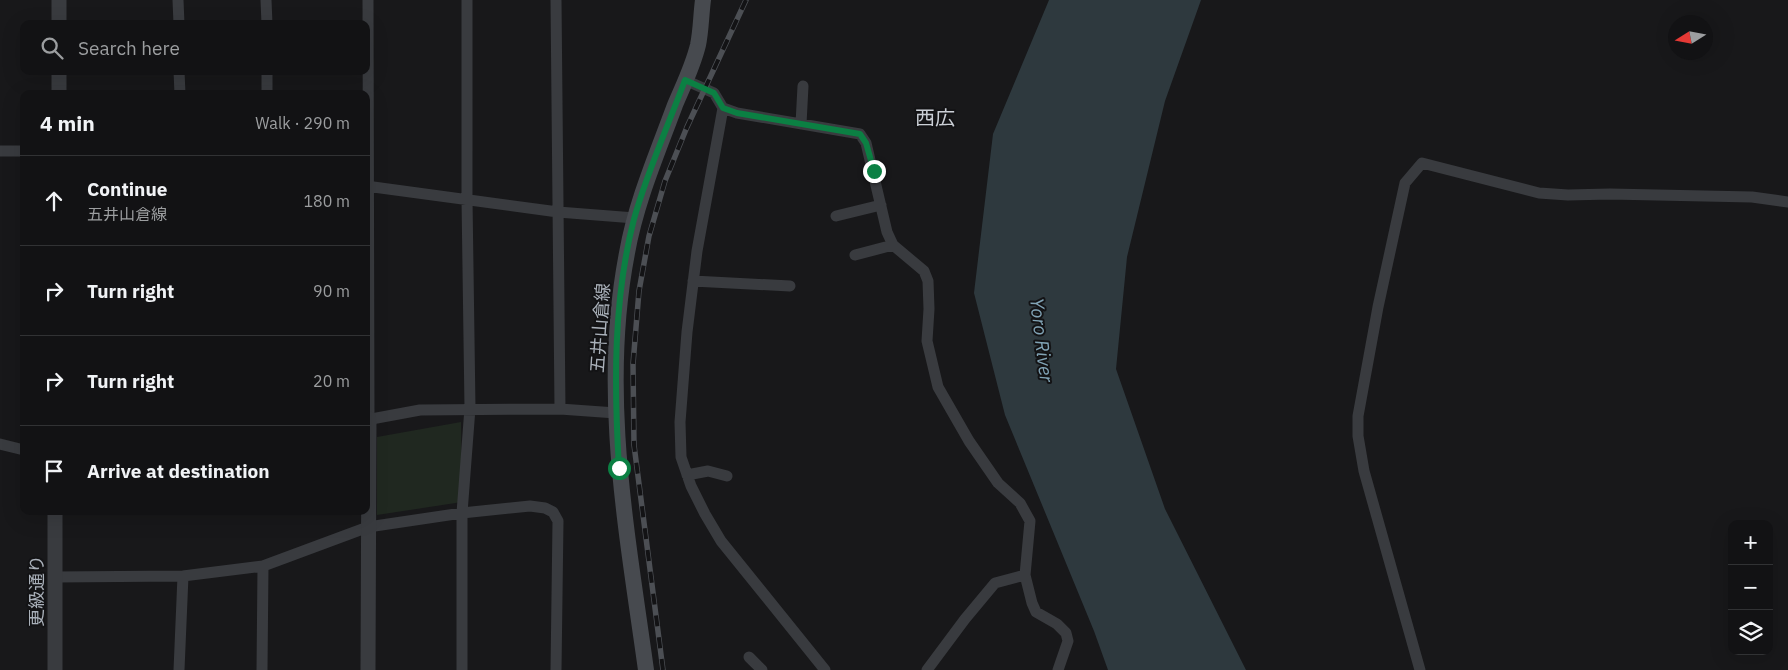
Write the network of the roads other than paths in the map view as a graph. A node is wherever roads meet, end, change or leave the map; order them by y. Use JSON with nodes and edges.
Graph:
{"nodes":[{"id":1,"x":59,"y":0,"type":"edge"},
{"id":2,"x":178,"y":0,"type":"edge"},
{"id":3,"x":266,"y":0,"type":"edge"},
{"id":4,"x":368,"y":0,"type":"edge"},
{"id":5,"x":467,"y":0,"type":"edge"},
{"id":6,"x":556,"y":0,"type":"edge"},
{"id":7,"x":703,"y":0,"type":"edge"},
{"id":8,"x":59,"y":20,"type":"edge"},
{"id":9,"x":179,"y":20,"type":"edge"},
{"id":10,"x":267,"y":20,"type":"edge"},
{"id":11,"x":368,"y":20,"type":"edge"},
{"id":12,"x":59,"y":75,"type":"edge"},
{"id":13,"x":180,"y":75,"type":"edge"},
{"id":14,"x":267,"y":75,"type":"edge"},
{"id":15,"x":368,"y":75,"type":"edge"},
{"id":16,"x":685,"y":80,"type":"junction"},
{"id":17,"x":802,"y":86,"type":"dead end"},
{"id":18,"x":59,"y":90,"type":"edge"},
{"id":19,"x":180,"y":90,"type":"edge"},
{"id":20,"x":267,"y":90,"type":"edge"},
{"id":21,"x":368,"y":90,"type":"edge"},
{"id":22,"x":723,"y":108,"type":"junction"},
{"id":23,"x":801,"y":124,"type":"junction"},
{"id":24,"x":0,"y":151,"type":"edge"},
{"id":25,"x":20,"y":151,"type":"edge"},
{"id":26,"x":370,"y":186,"type":"edge"},
{"id":27,"x":467,"y":199,"type":"junction"},
{"id":28,"x":1788,"y":202,"type":"edge"},
{"id":29,"x":881,"y":205,"type":"junction"},
{"id":30,"x":558,"y":212,"type":"junction"},
{"id":31,"x":836,"y":216,"type":"dead end"},
{"id":32,"x":635,"y":218,"type":"junction"},
{"id":33,"x":893,"y":245,"type":"junction"},
{"id":34,"x":855,"y":255,"type":"dead end"},
{"id":35,"x":693,"y":282,"type":"junction"},
{"id":36,"x":790,"y":286,"type":"dead end"},
{"id":37,"x":470,"y":408,"type":"junction"},
{"id":38,"x":560,"y":409,"type":"junction"},
{"id":39,"x":616,"y":413,"type":"junction"},
{"id":40,"x":370,"y":420,"type":"edge"},
{"id":41,"x":0,"y":444,"type":"edge"},
{"id":42,"x":20,"y":449,"type":"edge"},
{"id":43,"x":687,"y":475,"type":"junction"},
{"id":44,"x":727,"y":476,"type":"dead end"},
{"id":45,"x":462,"y":513,"type":"junction"},
{"id":46,"x":55,"y":515,"type":"edge"},
{"id":47,"x":368,"y":515,"type":"edge"},
{"id":48,"x":368,"y":527,"type":"junction"},
{"id":49,"x":263,"y":566,"type":"junction"},
{"id":50,"x":1025,"y":575,"type":"junction"},
{"id":51,"x":183,"y":576,"type":"junction"},
{"id":52,"x":55,"y":577,"type":"junction"},
{"id":53,"x":749,"y":657,"type":"dead end"},
{"id":54,"x":55,"y":670,"type":"edge"},
{"id":55,"x":179,"y":670,"type":"edge"},
{"id":56,"x":262,"y":670,"type":"edge"},
{"id":57,"x":368,"y":670,"type":"edge"},
{"id":58,"x":462,"y":670,"type":"edge"},
{"id":59,"x":556,"y":670,"type":"edge"},
{"id":60,"x":646,"y":670,"type":"edge"},
{"id":61,"x":762,"y":670,"type":"edge"},
{"id":62,"x":825,"y":670,"type":"edge"},
{"id":63,"x":927,"y":670,"type":"edge"},
{"id":64,"x":1058,"y":670,"type":"edge"},
{"id":65,"x":1420,"y":670,"type":"edge"}],
"edges":[{"from":1,"to":8,"type":"street"},
{"from":2,"to":9,"type":"street"},
{"from":3,"to":10,"type":"street"},
{"from":4,"to":11,"type":"street"},
{"from":5,"to":27,"type":"street"},
{"from":6,"to":30,"type":"street"},
{"from":7,"to":16,"type":"main road","name":"五井山倉線"},
{"from":12,"to":18,"type":"street"},
{"from":13,"to":19,"type":"street"},
{"from":14,"to":20,"type":"street"},
{"from":15,"to":21,"type":"street"},
{"from":16,"to":22,"type":"street"},
{"from":16,"to":32,"type":"main road","name":"五井山倉線"},
{"from":17,"to":23,"type":"street"},
{"from":22,"to":23,"type":"street"},
{"from":22,"to":35,"type":"street"},
{"from":23,"to":29,"type":"street"},
{"from":24,"to":25,"type":"street"},
{"from":26,"to":27,"type":"street"},
{"from":27,"to":30,"type":"street"},
{"from":27,"to":37,"type":"street"},
{"from":28,"to":65,"type":"street"},
{"from":29,"to":31,"type":"street"},
{"from":29,"to":33,"type":"street"},
{"from":30,"to":32,"type":"street"},
{"from":30,"to":38,"type":"street"},
{"from":32,"to":39,"type":"main road","name":"五井山倉線"},
{"from":33,"to":34,"type":"street"},
{"from":33,"to":50,"type":"street"},
{"from":35,"to":36,"type":"street"},
{"from":35,"to":43,"type":"street"},
{"from":37,"to":38,"type":"street"},
{"from":37,"to":40,"type":"street"},
{"from":37,"to":45,"type":"street"},
{"from":38,"to":39,"type":"street"},
{"from":39,"to":60,"type":"main road","name":"五井山倉線"},
{"from":41,"to":42,"type":"street"},
{"from":43,"to":44,"type":"street"},
{"from":43,"to":62,"type":"street"},
{"from":45,"to":48,"type":"street"},
{"from":45,"to":58,"type":"street"},
{"from":45,"to":59,"type":"street"},
{"from":46,"to":52,"type":"street","name":"更級通り"},
{"from":47,"to":48,"type":"street"},
{"from":48,"to":49,"type":"street"},
{"from":48,"to":57,"type":"street"},
{"from":49,"to":51,"type":"street"},
{"from":49,"to":56,"type":"street"},
{"from":50,"to":63,"type":"street"},
{"from":50,"to":64,"type":"street"},
{"from":51,"to":52,"type":"street"},
{"from":51,"to":55,"type":"street"},
{"from":52,"to":54,"type":"street","name":"更級通り"},
{"from":53,"to":61,"type":"street"}]}
